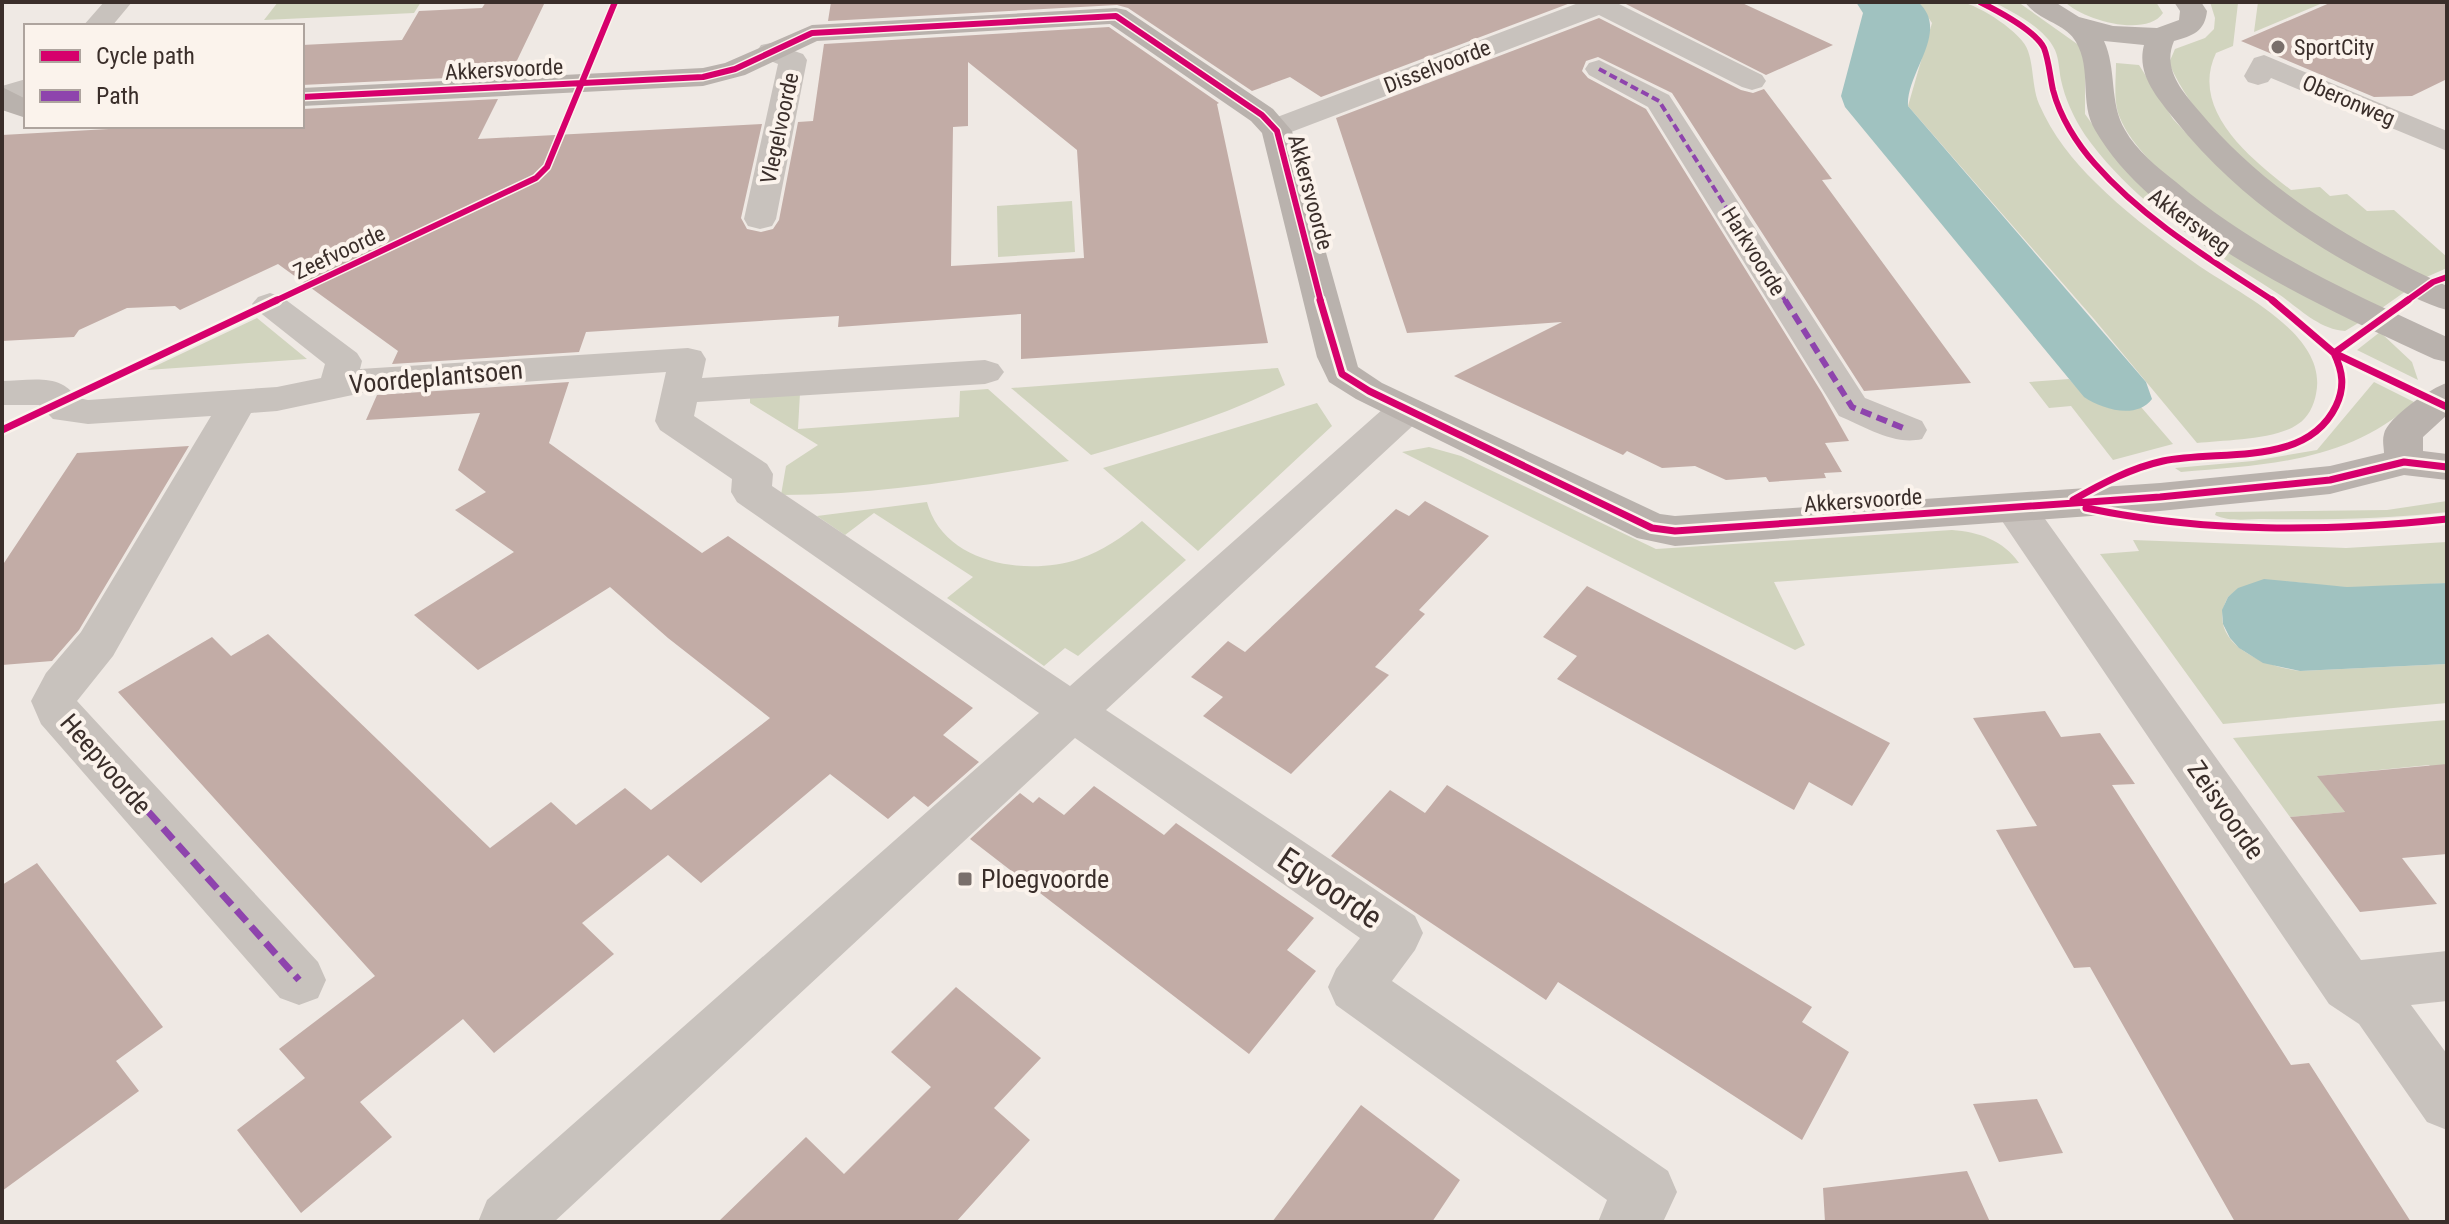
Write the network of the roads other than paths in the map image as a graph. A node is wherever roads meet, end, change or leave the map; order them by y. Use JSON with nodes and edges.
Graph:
{"nodes":[{"id":1,"x":119,"y":2,"type":"edge"},
{"id":2,"x":2038,"y":2,"type":"edge"},
{"id":3,"x":2187,"y":2,"type":"edge"},
{"id":4,"x":1597,"y":3,"type":"edge"},
{"id":5,"x":1118,"y":9,"type":"edge"},
{"id":6,"x":99,"y":24,"type":"edge"},
{"id":7,"x":2079,"y":26,"type":"junction"},
{"id":8,"x":2162,"y":36,"type":"junction"},
{"id":9,"x":1670,"y":40,"type":"junction"},
{"id":10,"x":771,"y":51,"type":"junction"},
{"id":11,"x":2258,"y":76,"type":"dead end"},
{"id":12,"x":1752,"y":81,"type":"dead end"},
{"id":13,"x":24,"y":89,"type":"edge"},
{"id":14,"x":2,"y":96,"type":"edge"},
{"id":15,"x":304,"y":97,"type":"edge"},
{"id":16,"x":24,"y":108,"type":"edge"},
{"id":17,"x":1275,"y":128,"type":"junction"},
{"id":18,"x":2447,"y":142,"type":"edge"},
{"id":19,"x":760,"y":219,"type":"dead end"},
{"id":20,"x":2447,"y":299,"type":"edge"},
{"id":21,"x":270,"y":304,"type":"dead end"},
{"id":22,"x":2447,"y":351,"type":"edge"},
{"id":23,"x":985,"y":372,"type":"dead end"},
{"id":24,"x":338,"y":385,"type":"junction"},
{"id":25,"x":680,"y":391,"type":"junction"},
{"id":26,"x":2,"y":393,"type":"edge"},
{"id":27,"x":2447,"y":395,"type":"edge"},
{"id":28,"x":238,"y":402,"type":"junction"},
{"id":29,"x":1406,"y":410,"type":"junction"},
{"id":30,"x":1908,"y":430,"type":"dead end"},
{"id":31,"x":2404,"y":462,"type":"junction"},
{"id":32,"x":2447,"y":467,"type":"edge"},
{"id":33,"x":2015,"y":508,"type":"junction"},
{"id":34,"x":1072,"y":712,"type":"junction"},
{"id":35,"x":2447,"y":976,"type":"edge"},
{"id":36,"x":299,"y":980,"type":"dead end"},
{"id":37,"x":2348,"y":986,"type":"junction"},
{"id":38,"x":2447,"y":1102,"type":"edge"},
{"id":39,"x":1638,"y":1207,"type":"edge"},
{"id":40,"x":509,"y":1222,"type":"edge"}],
"edges":[{"from":1,"to":6,"type":"street"},
{"from":2,"to":7,"type":"street"},
{"from":3,"to":8,"type":"street"},
{"from":4,"to":9,"type":"street","name":"Disselvoorde"},
{"from":4,"to":17,"type":"street","name":"Disselvoorde"},
{"from":5,"to":10,"type":"street","name":"Akkersvoorde"},
{"from":5,"to":17,"type":"street","name":"Akkersvoorde"},
{"from":7,"to":8,"type":"street"},
{"from":7,"to":22,"type":"street","name":"Akkersweg"},
{"from":8,"to":20,"type":"street"},
{"from":9,"to":12,"type":"street","name":"Disselvoorde"},
{"from":9,"to":30,"type":"street","name":"Harkvoorde"},
{"from":10,"to":15,"type":"street","name":"Akkersvoorde"},
{"from":10,"to":19,"type":"street","name":"Vlegelvoorde"},
{"from":11,"to":18,"type":"street","name":"Oberonweg"},
{"from":13,"to":14,"type":"street"},
{"from":14,"to":16,"type":"street"},
{"from":17,"to":29,"type":"street","name":"Akkersvoorde"},
{"from":21,"to":24,"type":"street","name":"Zeefvoorde"},
{"from":23,"to":25,"type":"street"},
{"from":24,"to":25,"type":"street","name":"Voordeplantsoen"},
{"from":24,"to":28,"type":"street","name":"Voordeplantsoen"},
{"from":25,"to":34,"type":"street","name":"Voordeplantsoen"},
{"from":26,"to":28,"type":"street","name":"Voordeplantsoen"},
{"from":27,"to":31,"type":"street"},
{"from":28,"to":36,"type":"street","name":"Heepvoorde"},
{"from":29,"to":33,"type":"street","name":"Akkersvoorde"},
{"from":29,"to":34,"type":"street"},
{"from":31,"to":32,"type":"street","name":"Akkersvoorde"},
{"from":31,"to":33,"type":"street","name":"Akkersvoorde"},
{"from":33,"to":37,"type":"street","name":"Zeisvoorde"},
{"from":34,"to":39,"type":"street","name":"Egvoorde"},
{"from":34,"to":40,"type":"street"},
{"from":35,"to":37,"type":"street"},
{"from":37,"to":38,"type":"street","name":"Zeisvoorde"}]}
